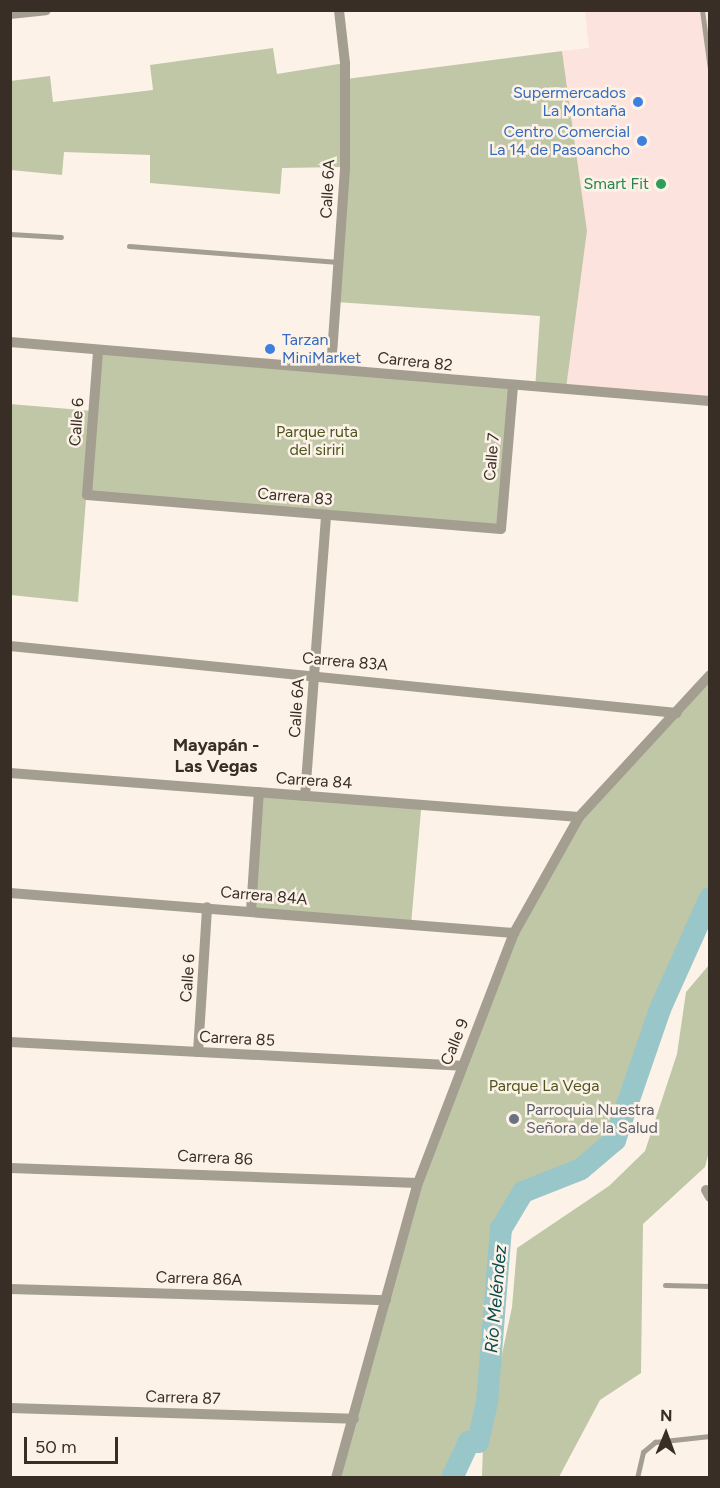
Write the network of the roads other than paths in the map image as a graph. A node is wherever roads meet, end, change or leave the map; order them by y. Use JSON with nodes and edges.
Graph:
{"nodes":[{"id":1,"x":46,"y":10,"type":"edge"},
{"id":2,"x":339,"y":10,"type":"edge"},
{"id":3,"x":702,"y":10,"type":"edge"},
{"id":4,"x":10,"y":14,"type":"edge"},
{"id":5,"x":710,"y":69,"type":"edge"},
{"id":6,"x":10,"y":234,"type":"edge"},
{"id":7,"x":61,"y":237,"type":"dead end"},
{"id":8,"x":129,"y":246,"type":"dead end"},
{"id":9,"x":338,"y":262,"type":"junction"},
{"id":10,"x":10,"y":342,"type":"edge"},
{"id":11,"x":98,"y":352,"type":"junction"},
{"id":12,"x":331,"y":369,"type":"junction"},
{"id":13,"x":513,"y":387,"type":"junction"},
{"id":14,"x":710,"y":401,"type":"edge"},
{"id":15,"x":87,"y":495,"type":"joint"},
{"id":16,"x":326,"y":515,"type":"junction"},
{"id":17,"x":501,"y":529,"type":"joint"},
{"id":18,"x":10,"y":646,"type":"edge"},
{"id":19,"x":314,"y":674,"type":"junction"},
{"id":20,"x":710,"y":675,"type":"edge"},
{"id":21,"x":677,"y":713,"type":"junction"},
{"id":22,"x":10,"y":773,"type":"edge"},
{"id":23,"x":259,"y":792,"type":"junction"},
{"id":24,"x":305,"y":796,"type":"junction"},
{"id":25,"x":579,"y":817,"type":"junction"},
{"id":26,"x":10,"y":893,"type":"edge"},
{"id":27,"x":207,"y":907,"type":"junction"},
{"id":28,"x":251,"y":911,"type":"junction"},
{"id":29,"x":514,"y":933,"type":"junction"},
{"id":30,"x":10,"y":1042,"type":"edge"},
{"id":31,"x":198,"y":1052,"type":"junction"},
{"id":32,"x":461,"y":1066,"type":"junction"},
{"id":33,"x":10,"y":1168,"type":"edge"},
{"id":34,"x":418,"y":1183,"type":"junction"},
{"id":35,"x":665,"y":1285,"type":"dead end"},
{"id":36,"x":710,"y":1286,"type":"edge"},
{"id":37,"x":10,"y":1289,"type":"edge"},
{"id":38,"x":386,"y":1300,"type":"junction"},
{"id":39,"x":10,"y":1408,"type":"edge"},
{"id":40,"x":354,"y":1419,"type":"junction"},
{"id":41,"x":710,"y":1436,"type":"edge"},
{"id":42,"x":336,"y":1478,"type":"edge"},
{"id":43,"x":637,"y":1478,"type":"edge"}],
"edges":[{"from":1,"to":4,"type":"street"},
{"from":2,"to":9,"type":"street","name":"Calle 6A"},
{"from":3,"to":5,"type":"lane"},
{"from":6,"to":7,"type":"lane"},
{"from":8,"to":9,"type":"lane"},
{"from":9,"to":12,"type":"street","name":"Calle 6A"},
{"from":10,"to":11,"type":"street","name":"Carrera 82"},
{"from":11,"to":12,"type":"street","name":"Carrera 82"},
{"from":11,"to":15,"type":"street","name":"Calle 6"},
{"from":12,"to":13,"type":"street","name":"Carrera 82"},
{"from":13,"to":14,"type":"street","name":"Carrera 82"},
{"from":13,"to":17,"type":"street","name":"Calle 7"},
{"from":15,"to":16,"type":"street","name":"Carrera 83"},
{"from":16,"to":17,"type":"street","name":"Carrera 83"},
{"from":16,"to":19,"type":"street","name":"Calle 6A"},
{"from":18,"to":19,"type":"street","name":"Carrera 83A"},
{"from":19,"to":21,"type":"street","name":"Carrera 83A"},
{"from":19,"to":24,"type":"street","name":"Calle 6A"},
{"from":20,"to":21,"type":"street","name":"Calle 9"},
{"from":21,"to":25,"type":"street","name":"Calle 9"},
{"from":22,"to":23,"type":"street","name":"Carrera 84"},
{"from":23,"to":24,"type":"street","name":"Carrera 84"},
{"from":23,"to":28,"type":"street"},
{"from":24,"to":25,"type":"street","name":"Carrera 84"},
{"from":25,"to":29,"type":"street","name":"Calle 9"},
{"from":26,"to":27,"type":"street","name":"Carrera 84A"},
{"from":27,"to":28,"type":"street","name":"Carrera 84A"},
{"from":27,"to":31,"type":"street","name":"Calle 6"},
{"from":28,"to":29,"type":"street","name":"Carrera 84A"},
{"from":29,"to":32,"type":"street","name":"Calle 9"},
{"from":30,"to":31,"type":"street","name":"Carrera 85"},
{"from":31,"to":32,"type":"street","name":"Carrera 85"},
{"from":32,"to":34,"type":"street","name":"Calle 9"},
{"from":33,"to":34,"type":"street","name":"Carrera 86"},
{"from":34,"to":38,"type":"street","name":"Calle 9"},
{"from":35,"to":36,"type":"lane"},
{"from":37,"to":38,"type":"street","name":"Carrera 86A"},
{"from":38,"to":40,"type":"street","name":"Calle 9"},
{"from":39,"to":40,"type":"street","name":"Carrera 87"},
{"from":40,"to":42,"type":"street","name":"Calle 9"},
{"from":41,"to":43,"type":"lane"}]}
